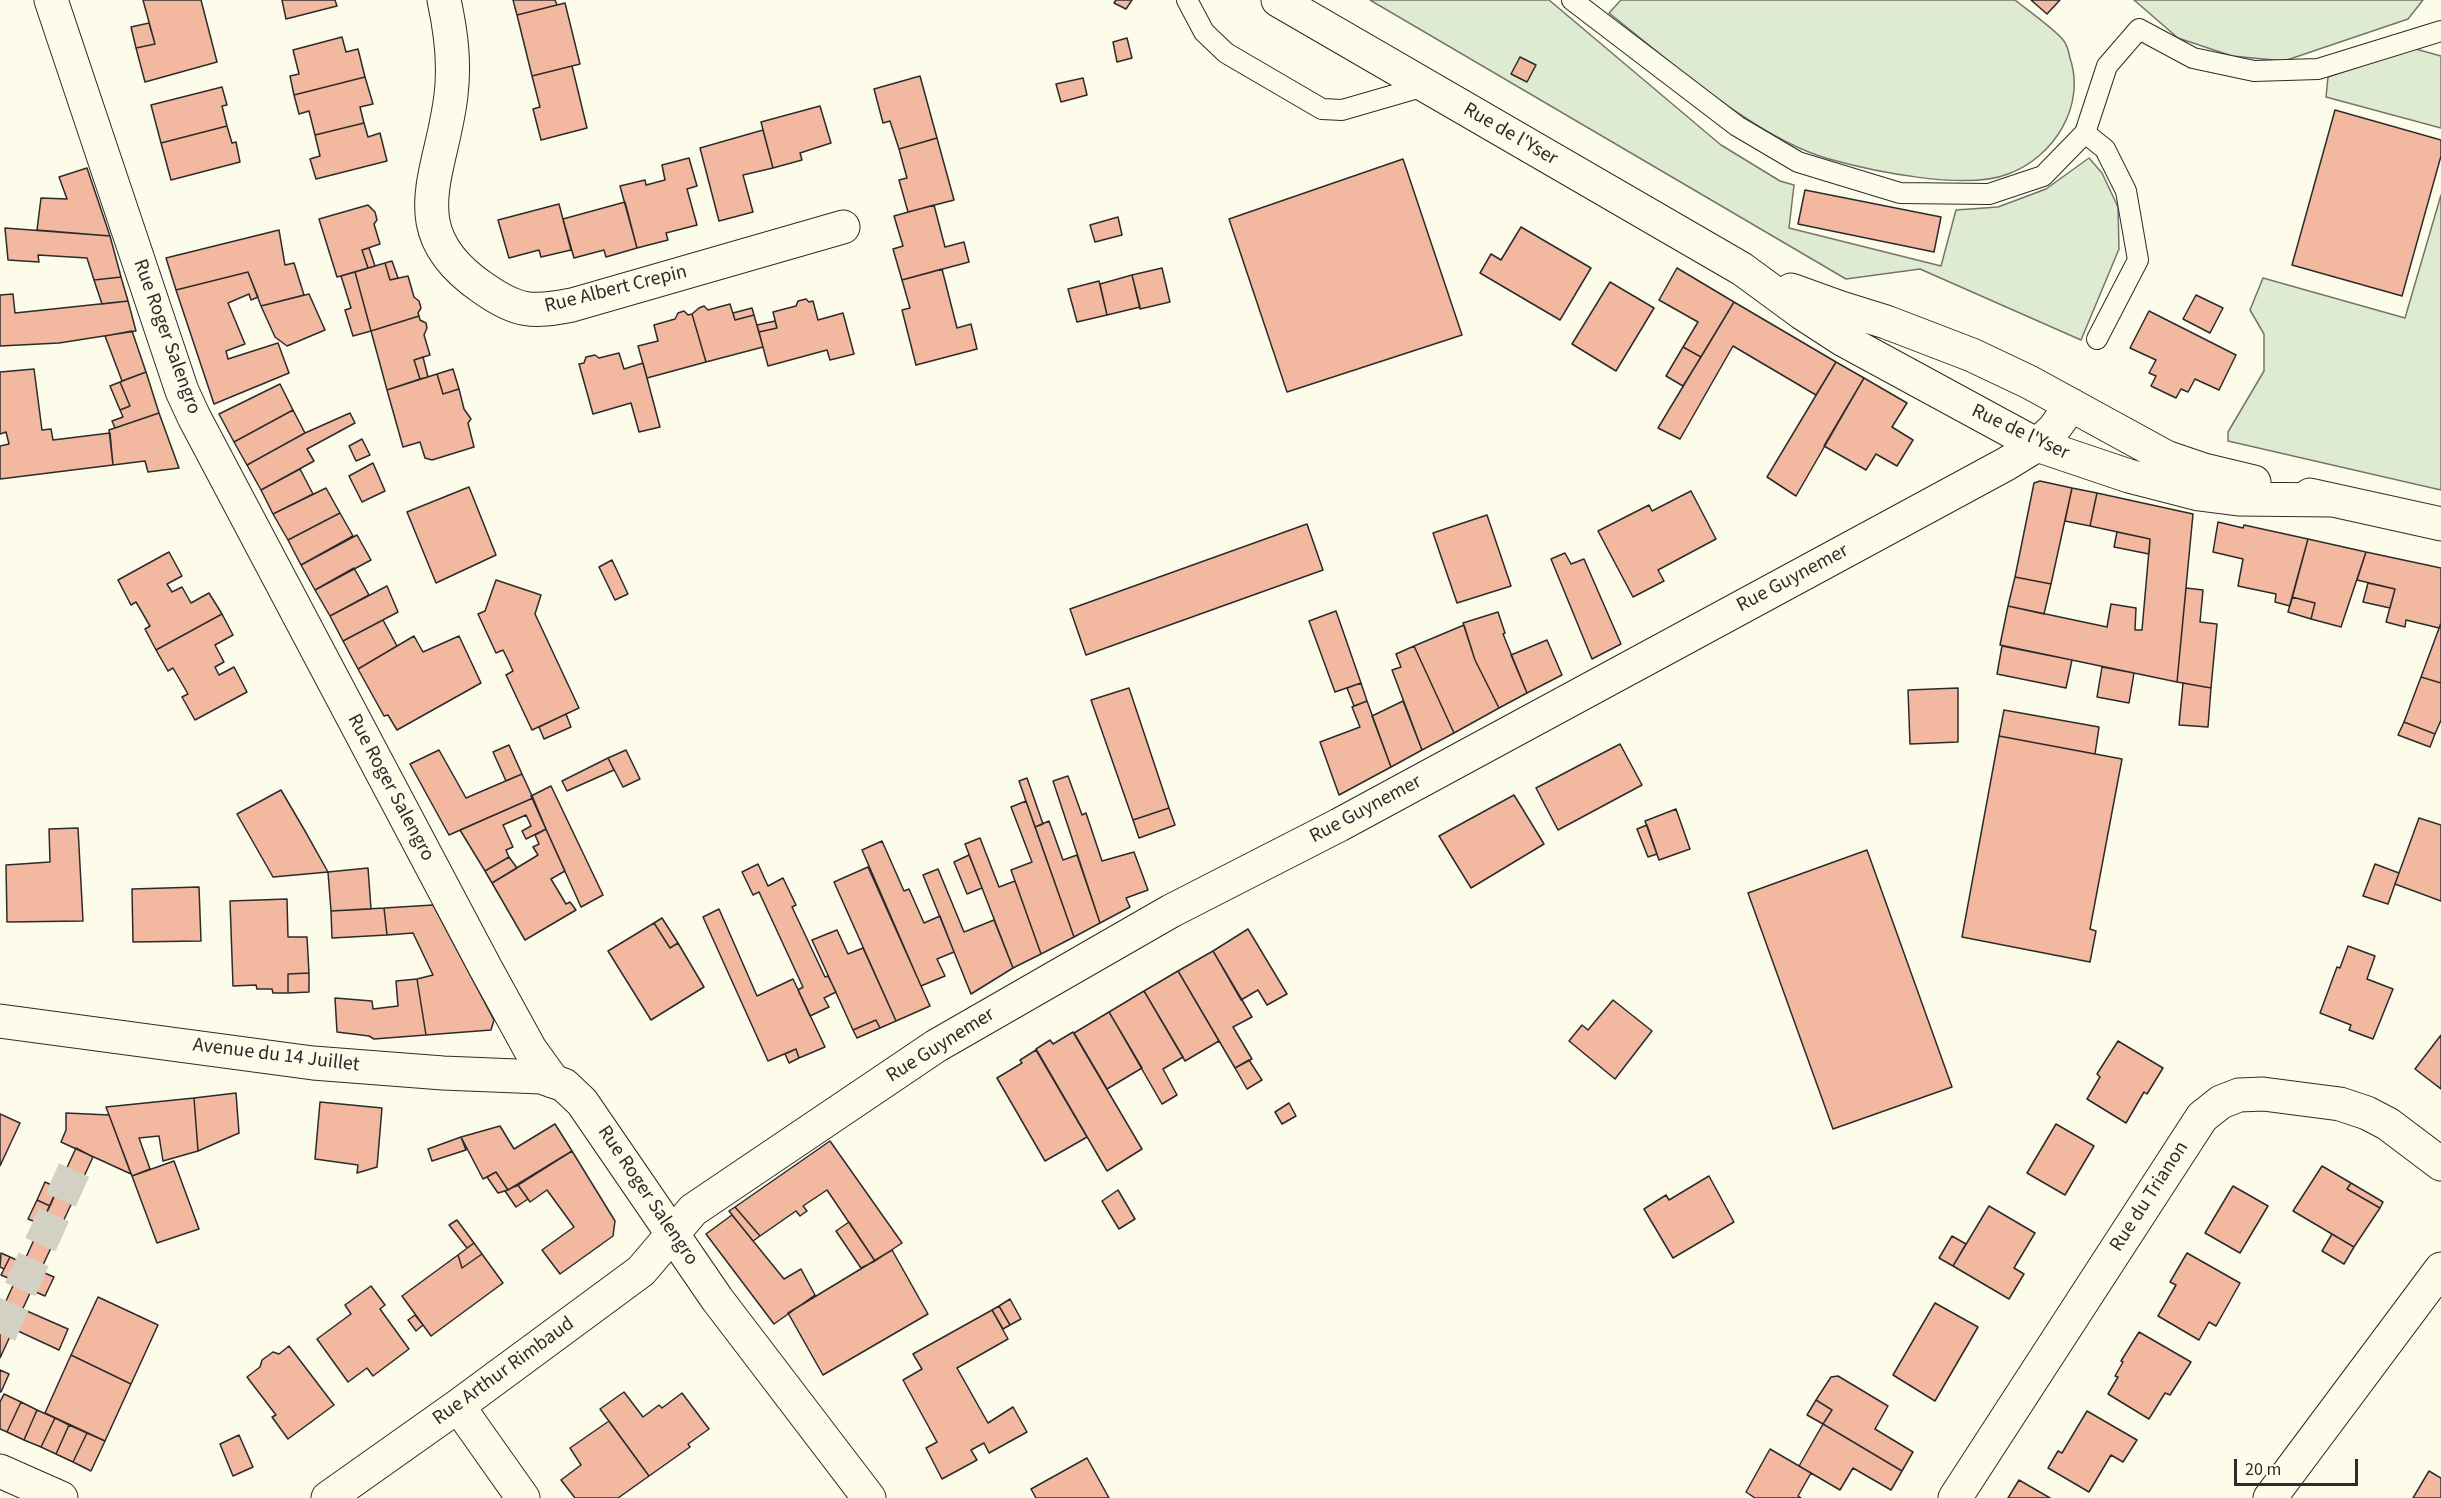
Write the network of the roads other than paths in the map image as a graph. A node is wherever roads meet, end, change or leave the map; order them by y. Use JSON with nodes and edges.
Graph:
{"nodes":[{"id":1,"x":51,"y":0,"type":"edge"},
{"id":2,"x":444,"y":0,"type":"edge"},
{"id":3,"x":1186,"y":0,"type":"edge"},
{"id":4,"x":1278,"y":0,"type":"edge"},
{"id":5,"x":1572,"y":0,"type":"edge"},
{"id":6,"x":2441,"y":31,"type":"edge"},
{"id":7,"x":1425,"y":86,"type":"junction"},
{"id":8,"x":2085,"y":133,"type":"junction"},
{"id":9,"x":843,"y":226,"type":"dead end"},
{"id":10,"x":1742,"y":269,"type":"junction"},
{"id":11,"x":2097,"y":339,"type":"dead end"},
{"id":12,"x":2071,"y":405,"type":"junction"},
{"id":13,"x":2037,"y":445,"type":"junction"},
{"id":14,"x":2331,"y":500,"type":"junction"},
{"id":15,"x":2441,"y":524,"type":"edge"},
{"id":16,"x":0,"y":1021,"type":"edge"},
{"id":17,"x":554,"y":1081,"type":"junction"},
{"id":18,"x":2441,"y":1164,"type":"edge"},
{"id":19,"x":672,"y":1236,"type":"junction"},
{"id":20,"x":2441,"y":1269,"type":"edge"},
{"id":21,"x":458,"y":1406,"type":"junction"},
{"id":22,"x":0,"y":1471,"type":"edge"},
{"id":23,"x":61,"y":1498,"type":"edge"},
{"id":24,"x":327,"y":1498,"type":"edge"},
{"id":25,"x":523,"y":1498,"type":"edge"},
{"id":26,"x":869,"y":1498,"type":"edge"},
{"id":27,"x":1955,"y":1498,"type":"edge"},
{"id":28,"x":2270,"y":1498,"type":"edge"}],
"edges":[{"from":1,"to":17,"type":"street","name":"Rue Roger Salengro"},
{"from":2,"to":9,"type":"street","name":"Rue Albert Crepin"},
{"from":3,"to":7,"type":"lane"},
{"from":4,"to":7,"type":"street","name":"Rue de l'Yser"},
{"from":5,"to":8,"type":"lane"},
{"from":6,"to":8,"type":"lane"},
{"from":7,"to":10,"type":"street","name":"Rue de l'Yser"},
{"from":8,"to":11,"type":"lane"},
{"from":10,"to":12,"type":"street","name":"Rue de l'Yser"},
{"from":10,"to":13,"type":"street","name":"Rue de l'Yser"},
{"from":12,"to":13,"type":"street","name":"Rue Guynemer"},
{"from":12,"to":14,"type":"street","name":"Rue de l'Yser"},
{"from":13,"to":14,"type":"street","name":"Rue de l'Yser"},
{"from":13,"to":19,"type":"street","name":"Rue Guynemer"},
{"from":14,"to":15,"type":"street","name":"Rue de l'Yser"},
{"from":16,"to":17,"type":"street","name":"Avenue du 14 Juillet"},
{"from":17,"to":19,"type":"street","name":"Rue Roger Salengro"},
{"from":18,"to":27,"type":"street","name":"Rue du Trianon"},
{"from":19,"to":21,"type":"street","name":"Rue Arthur Rimbaud"},
{"from":19,"to":26,"type":"street","name":"Rue Roger Salengro"},
{"from":20,"to":28,"type":"street"},
{"from":21,"to":24,"type":"street","name":"Rue Arthur Rimbaud"},
{"from":21,"to":25,"type":"street"},
{"from":22,"to":23,"type":"street"}]}
